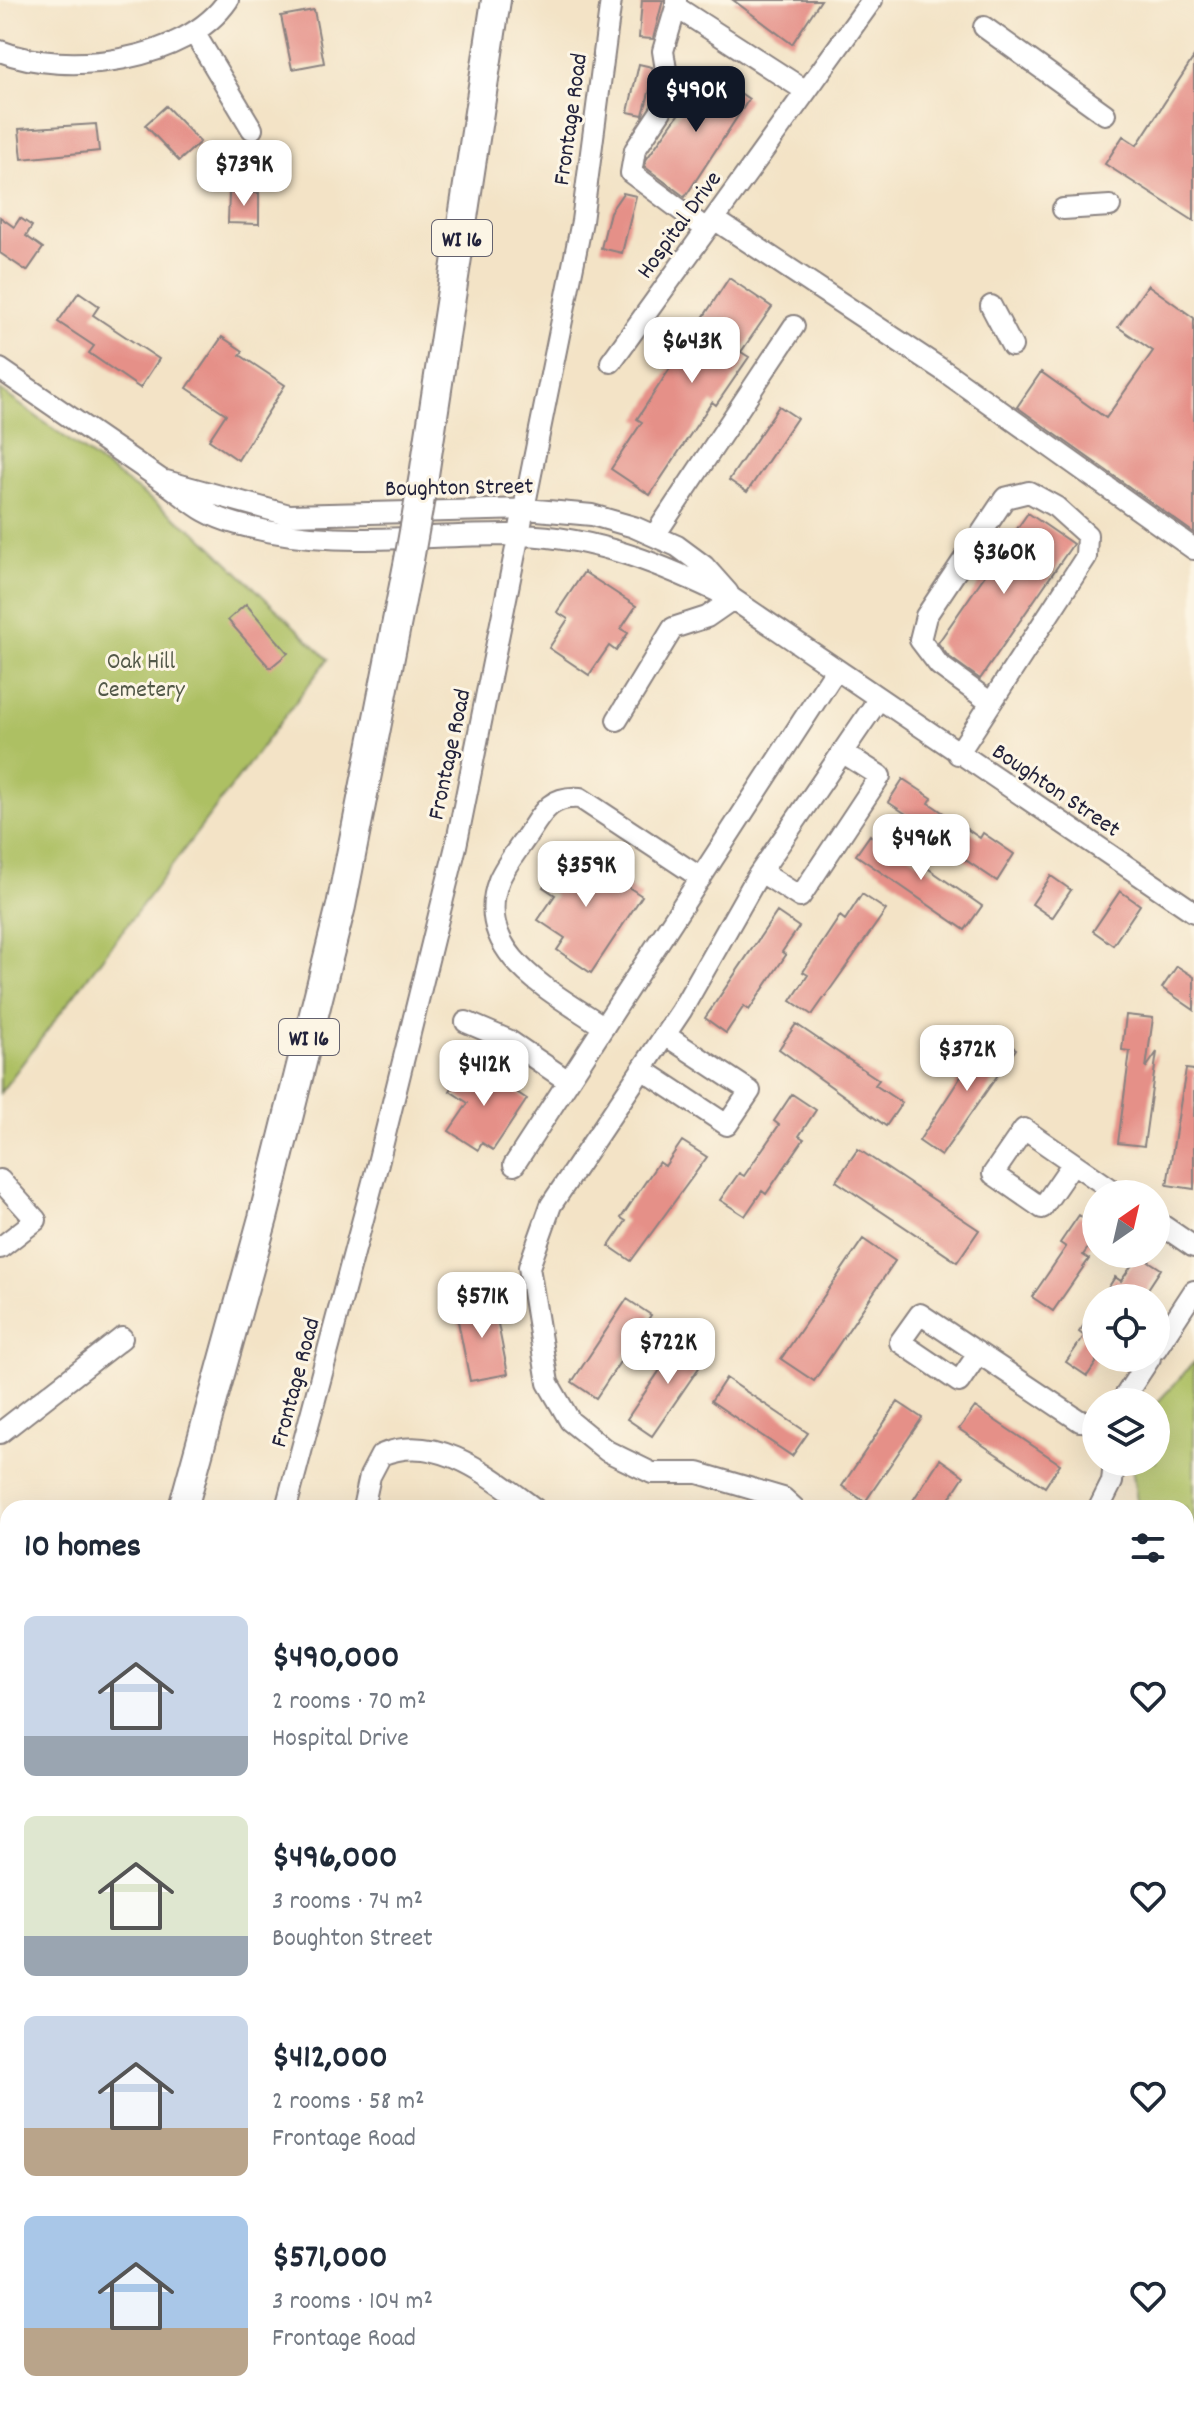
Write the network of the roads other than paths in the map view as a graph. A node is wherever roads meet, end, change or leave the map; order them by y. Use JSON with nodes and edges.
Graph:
{"nodes":[{"id":1,"x":228,"y":0,"type":"edge"},
{"id":2,"x":496,"y":0,"type":"edge"},
{"id":3,"x":611,"y":0,"type":"edge"},
{"id":4,"x":872,"y":0,"type":"edge"},
{"id":5,"x":676,"y":4,"type":"edge"},
{"id":6,"x":984,"y":27,"type":"dead end"},
{"id":7,"x":195,"y":34,"type":"junction"},
{"id":8,"x":0,"y":51,"type":"edge"},
{"id":9,"x":806,"y":91,"type":"junction"},
{"id":10,"x":1105,"y":114,"type":"dead end"},
{"id":11,"x":252,"y":129,"type":"dead end"},
{"id":12,"x":1110,"y":206,"type":"dead end"},
{"id":13,"x":1063,"y":209,"type":"dead end"},
{"id":14,"x":710,"y":224,"type":"junction"},
{"id":15,"x":991,"y":306,"type":"dead end"},
{"id":16,"x":794,"y":326,"type":"dead end"},
{"id":17,"x":1012,"y":346,"type":"dead end"},
{"id":18,"x":611,"y":362,"type":"dead end"},
{"id":19,"x":0,"y":369,"type":"edge"},
{"id":20,"x":163,"y":481,"type":"junction"},
{"id":21,"x":526,"y":509,"type":"junction"},
{"id":22,"x":521,"y":535,"type":"junction"},
{"id":23,"x":655,"y":535,"type":"junction"},
{"id":24,"x":1194,"y":549,"type":"edge"},
{"id":25,"x":733,"y":599,"type":"junction"},
{"id":26,"x":835,"y":671,"type":"junction"},
{"id":27,"x":878,"y":700,"type":"junction"},
{"id":28,"x":991,"y":703,"type":"junction"},
{"id":29,"x":617,"y":720,"type":"dead end"},
{"id":30,"x":842,"y":752,"type":"junction"},
{"id":31,"x":958,"y":754,"type":"junction"},
{"id":32,"x":761,"y":872,"type":"junction"},
{"id":33,"x":701,"y":878,"type":"junction"},
{"id":34,"x":1194,"y":912,"type":"edge"},
{"id":35,"x":466,"y":1022,"type":"dead end"},
{"id":36,"x":604,"y":1027,"type":"junction"},
{"id":37,"x":665,"y":1035,"type":"junction"},
{"id":38,"x":642,"y":1069,"type":"junction"},
{"id":39,"x":568,"y":1081,"type":"junction"},
{"id":40,"x":1073,"y":1163,"type":"dead end"},
{"id":41,"x":514,"y":1165,"type":"dead end"},
{"id":42,"x":0,"y":1180,"type":"edge"},
{"id":43,"x":1098,"y":1180,"type":"edge"},
{"id":44,"x":1170,"y":1231,"type":"edge"},
{"id":45,"x":1194,"y":1247,"type":"edge"},
{"id":46,"x":0,"y":1248,"type":"edge"},
{"id":47,"x":1194,"y":1291,"type":"edge"},
{"id":48,"x":1170,"y":1328,"type":"edge"},
{"id":49,"x":122,"y":1338,"type":"dead end"},
{"id":50,"x":978,"y":1354,"type":"dead end"},
{"id":51,"x":1082,"y":1421,"type":"edge"},
{"id":52,"x":0,"y":1433,"type":"edge"},
{"id":53,"x":1113,"y":1476,"type":"edge"},
{"id":54,"x":185,"y":1500,"type":"edge"},
{"id":55,"x":288,"y":1500,"type":"edge"},
{"id":56,"x":365,"y":1500,"type":"edge"},
{"id":57,"x":522,"y":1500,"type":"edge"},
{"id":58,"x":785,"y":1500,"type":"edge"},
{"id":59,"x":1103,"y":1500,"type":"edge"}],
"edges":[{"from":1,"to":7,"type":"street"},
{"from":2,"to":54,"type":"highway","number":"WI 16","bridge":true},
{"from":3,"to":21,"type":"street","name":"Frontage Road"},
{"from":4,"to":9,"type":"street","name":"Hospital Drive"},
{"from":5,"to":9,"type":"street"},
{"from":5,"to":14,"type":"street"},
{"from":6,"to":10,"type":"street"},
{"from":7,"to":8,"type":"street"},
{"from":7,"to":11,"type":"street"},
{"from":9,"to":14,"type":"street","name":"Hospital Drive"},
{"from":12,"to":13,"type":"street"},
{"from":14,"to":18,"type":"street","name":"Hospital Drive"},
{"from":14,"to":24,"type":"street"},
{"from":15,"to":17,"type":"street"},
{"from":16,"to":23,"type":"street"},
{"from":19,"to":20,"type":"street","name":"Boughton Street"},
{"from":20,"to":21,"type":"street","name":"Boughton Street"},
{"from":20,"to":22,"type":"street","name":"Boughton Street"},
{"from":21,"to":22,"type":"street","name":"Frontage Road"},
{"from":21,"to":23,"type":"street","name":"Boughton Street"},
{"from":22,"to":25,"type":"street","name":"Boughton Street"},
{"from":22,"to":55,"type":"street","name":"Frontage Road"},
{"from":23,"to":25,"type":"street","name":"Boughton Street"},
{"from":25,"to":26,"type":"street","name":"Boughton Street"},
{"from":25,"to":29,"type":"street"},
{"from":26,"to":27,"type":"street","name":"Boughton Street"},
{"from":26,"to":33,"type":"street"},
{"from":27,"to":30,"type":"street"},
{"from":27,"to":31,"type":"street","name":"Boughton Street"},
{"from":28,"to":28,"type":"street"},
{"from":28,"to":31,"type":"street"},
{"from":30,"to":32,"type":"street"},
{"from":30,"to":32,"type":"street"},
{"from":31,"to":34,"type":"street","name":"Boughton Street"},
{"from":32,"to":37,"type":"street"},
{"from":33,"to":36,"type":"street"},
{"from":33,"to":36,"type":"street"},
{"from":35,"to":39,"type":"street"},
{"from":36,"to":39,"type":"street"},
{"from":37,"to":38,"type":"street"},
{"from":37,"to":38,"type":"street"},
{"from":38,"to":58,"type":"street"},
{"from":39,"to":41,"type":"street"},
{"from":40,"to":43,"type":"street"},
{"from":42,"to":46,"type":"street"},
{"from":44,"to":45,"type":"street"},
{"from":47,"to":48,"type":"street"},
{"from":49,"to":52,"type":"street"},
{"from":50,"to":51,"type":"street"},
{"from":53,"to":59,"type":"street"},
{"from":56,"to":57,"type":"street"}]}
